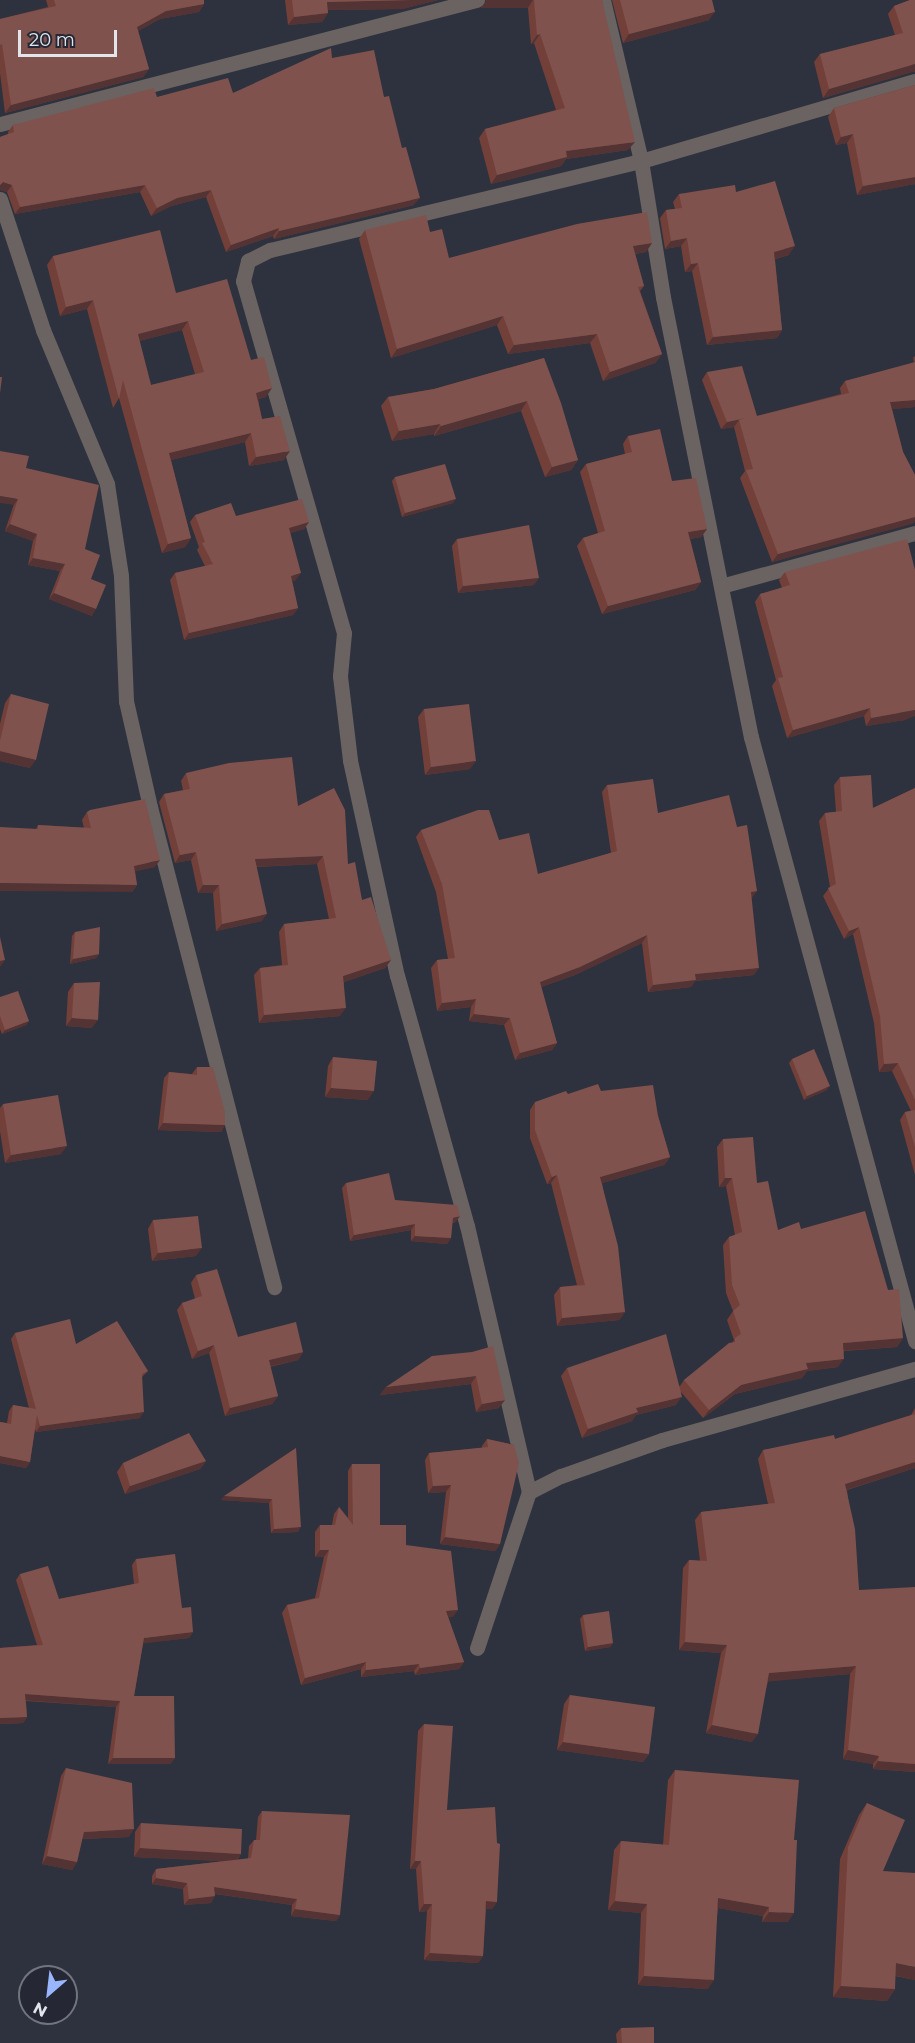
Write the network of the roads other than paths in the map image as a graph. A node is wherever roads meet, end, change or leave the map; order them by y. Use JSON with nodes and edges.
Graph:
{"nodes":[{"id":1,"x":477,"y":0,"type":"edge"},
{"id":2,"x":603,"y":0,"type":"edge"},
{"id":3,"x":915,"y":81,"type":"edge"},
{"id":4,"x":0,"y":124,"type":"edge"},
{"id":5,"x":641,"y":161,"type":"junction"},
{"id":6,"x":0,"y":199,"type":"edge"},
{"id":7,"x":915,"y":533,"type":"edge"},
{"id":8,"x":721,"y":586,"type":"junction"},
{"id":9,"x":274,"y":1287,"type":"dead end"},
{"id":10,"x":915,"y":1341,"type":"edge"},
{"id":11,"x":915,"y":1369,"type":"edge"},
{"id":12,"x":529,"y":1492,"type":"junction"},
{"id":13,"x":477,"y":1648,"type":"dead end"}],
"edges":[{"from":1,"to":4,"type":"street"},
{"from":2,"to":5,"type":"street"},
{"from":3,"to":5,"type":"street"},
{"from":5,"to":8,"type":"street"},
{"from":5,"to":12,"type":"street"},
{"from":6,"to":9,"type":"street"},
{"from":7,"to":8,"type":"street"},
{"from":8,"to":10,"type":"street"},
{"from":11,"to":12,"type":"street"},
{"from":12,"to":13,"type":"street"}]}
